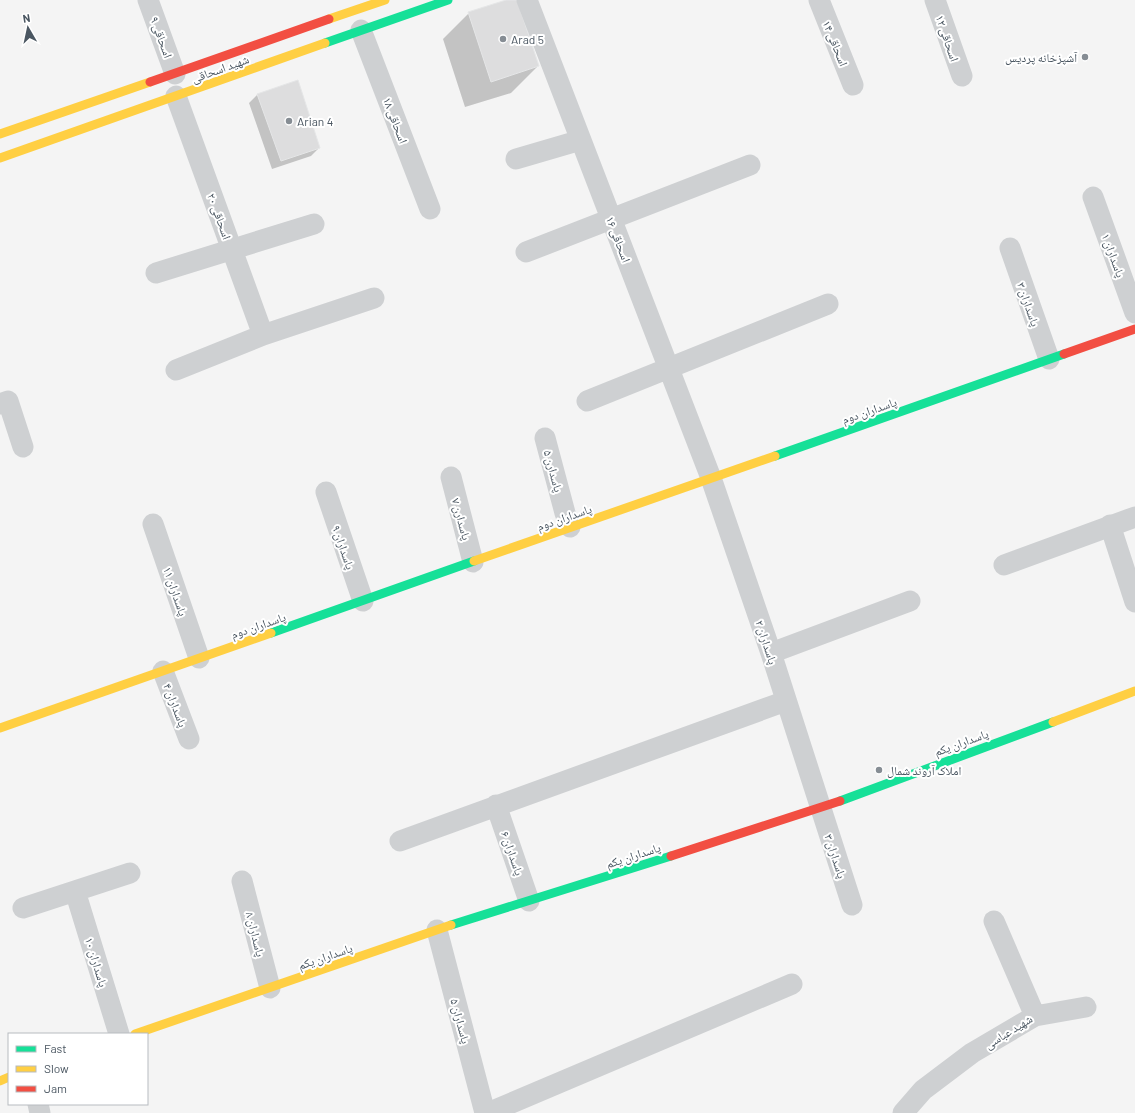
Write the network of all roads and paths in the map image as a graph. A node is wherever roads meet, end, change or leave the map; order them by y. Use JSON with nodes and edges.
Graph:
{"nodes":[{"id":1,"x":148,"y":0,"type":"edge"},
{"id":2,"x":385,"y":0,"type":"edge"},
{"id":3,"x":448,"y":0,"type":"edge"},
{"id":4,"x":527,"y":0,"type":"edge"},
{"id":5,"x":819,"y":0,"type":"edge"},
{"id":6,"x":935,"y":0,"type":"edge"},
{"id":7,"x":361,"y":30,"type":"junction"},
{"id":8,"x":176,"y":74,"type":"junction"},
{"id":9,"x":962,"y":76,"type":"dead end"},
{"id":10,"x":853,"y":85,"type":"dead end"},
{"id":11,"x":176,"y":96,"type":"junction"},
{"id":12,"x":0,"y":134,"type":"edge"},
{"id":13,"x":21,"y":139,"type":"junction"},
{"id":14,"x":581,"y":140,"type":"junction"},
{"id":15,"x":0,"y":158,"type":"edge"},
{"id":16,"x":516,"y":159,"type":"dead end"},
{"id":17,"x":750,"y":165,"type":"dead end"},
{"id":18,"x":1093,"y":196,"type":"dead end"},
{"id":19,"x":430,"y":209,"type":"dead end"},
{"id":20,"x":611,"y":218,"type":"junction"},
{"id":21,"x":314,"y":224,"type":"dead end"},
{"id":22,"x":1010,"y":248,"type":"dead end"},
{"id":23,"x":232,"y":249,"type":"junction"},
{"id":24,"x":526,"y":252,"type":"dead end"},
{"id":25,"x":156,"y":273,"type":"dead end"},
{"id":26,"x":374,"y":298,"type":"dead end"},
{"id":27,"x":828,"y":304,"type":"dead end"},
{"id":28,"x":1135,"y":313,"type":"edge"},
{"id":29,"x":1135,"y":329,"type":"edge"},
{"id":30,"x":263,"y":335,"type":"junction"},
{"id":31,"x":1049,"y":359,"type":"junction"},
{"id":32,"x":669,"y":367,"type":"junction"},
{"id":33,"x":176,"y":370,"type":"dead end"},
{"id":34,"x":587,"y":401,"type":"dead end"},
{"id":35,"x":0,"y":404,"type":"edge"},
{"id":36,"x":545,"y":438,"type":"dead end"},
{"id":37,"x":23,"y":447,"type":"dead end"},
{"id":38,"x":451,"y":477,"type":"dead end"},
{"id":39,"x":711,"y":478,"type":"junction"},
{"id":40,"x":326,"y":492,"type":"dead end"},
{"id":41,"x":1135,"y":517,"type":"edge"},
{"id":42,"x":153,"y":524,"type":"dead end"},
{"id":43,"x":1110,"y":525,"type":"junction"},
{"id":44,"x":570,"y":527,"type":"junction"},
{"id":45,"x":473,"y":562,"type":"junction"},
{"id":46,"x":1004,"y":565,"type":"dead end"},
{"id":47,"x":363,"y":601,"type":"junction"},
{"id":48,"x":910,"y":601,"type":"dead end"},
{"id":49,"x":1135,"y":602,"type":"edge"},
{"id":50,"x":771,"y":653,"type":"junction"},
{"id":51,"x":199,"y":658,"type":"junction"},
{"id":52,"x":163,"y":671,"type":"junction"},
{"id":53,"x":1135,"y":691,"type":"edge"},
{"id":54,"x":786,"y":701,"type":"junction"},
{"id":55,"x":0,"y":728,"type":"edge"},
{"id":56,"x":190,"y":739,"type":"dead end"},
{"id":57,"x":496,"y":805,"type":"junction"},
{"id":58,"x":820,"y":808,"type":"junction"},
{"id":59,"x":400,"y":841,"type":"dead end"},
{"id":60,"x":130,"y":872,"type":"dead end"},
{"id":61,"x":242,"y":881,"type":"dead end"},
{"id":62,"x":75,"y":891,"type":"junction"},
{"id":63,"x":529,"y":900,"type":"junction"},
{"id":64,"x":852,"y":905,"type":"dead end"},
{"id":65,"x":23,"y":908,"type":"dead end"},
{"id":66,"x":994,"y":921,"type":"dead end"},
{"id":67,"x":437,"y":930,"type":"junction"},
{"id":68,"x":792,"y":984,"type":"dead end"},
{"id":69,"x":270,"y":988,"type":"junction"},
{"id":70,"x":1086,"y":1007,"type":"dead end"},
{"id":71,"x":1036,"y":1016,"type":"junction"},
{"id":72,"x":119,"y":1033,"type":"edge"},
{"id":73,"x":138,"y":1033,"type":"edge"},
{"id":74,"x":485,"y":1113,"type":"edge"},
{"id":75,"x":488,"y":1113,"type":"edge"},
{"id":76,"x":903,"y":1113,"type":"edge"}],
"edges":[{"from":1,"to":8,"type":"street","name":"اسحاقی ۹"},
{"from":2,"to":8,"type":"street","name":"شهید اسحاقی"},
{"from":3,"to":7,"type":"street","name":"شهید اسحاقی"},
{"from":4,"to":14,"type":"street","name":"اسحاقی ۱۶"},
{"from":5,"to":10,"type":"street","name":"اسحاقی ۱۴"},
{"from":6,"to":9,"type":"street","name":"اسحاقی ۱۲"},
{"from":7,"to":11,"type":"street","name":"شهید اسحاقی"},
{"from":7,"to":19,"type":"street","name":"اسحاقی ۱۸"},
{"from":8,"to":13,"type":"street","name":"شهید اسحاقی"},
{"from":11,"to":13,"type":"street","name":"شهید اسحاقی"},
{"from":11,"to":23,"type":"street","name":"اسحاقی ۲۰"},
{"from":12,"to":13,"type":"street","name":"شهید اسحاقی"},
{"from":13,"to":15,"type":"street","name":"شهید اسحاقی"},
{"from":14,"to":16,"type":"street"},
{"from":14,"to":20,"type":"street","name":"اسحاقی ۱۶"},
{"from":17,"to":20,"type":"street"},
{"from":18,"to":28,"type":"street","name":"پاسداران ۱"},
{"from":20,"to":24,"type":"street"},
{"from":20,"to":32,"type":"street","name":"اسحاقی ۱۶"},
{"from":21,"to":23,"type":"street"},
{"from":22,"to":31,"type":"street","name":"پاسداران ۳"},
{"from":23,"to":25,"type":"street"},
{"from":23,"to":30,"type":"street","name":"اسحاقی ۲۰"},
{"from":26,"to":30,"type":"street"},
{"from":27,"to":32,"type":"street"},
{"from":29,"to":31,"type":"street","name":"پاسداران دوم"},
{"from":30,"to":33,"type":"street"},
{"from":31,"to":39,"type":"street","name":"پاسداران دوم"},
{"from":32,"to":34,"type":"street"},
{"from":32,"to":39,"type":"street","name":"اسحاقی ۱۶"},
{"from":35,"to":37,"type":"street"},
{"from":36,"to":44,"type":"street","name":"پاسدارن ۵"},
{"from":38,"to":45,"type":"street","name":"پاسدارن ۷"},
{"from":39,"to":44,"type":"street","name":"پاسداران دوم"},
{"from":39,"to":50,"type":"street","name":"پاسداران ۲"},
{"from":40,"to":47,"type":"street","name":"پاسداران ۹"},
{"from":41,"to":43,"type":"street"},
{"from":42,"to":51,"type":"street","name":"پاسداران ۱۱"},
{"from":43,"to":46,"type":"street"},
{"from":43,"to":49,"type":"street"},
{"from":44,"to":45,"type":"street","name":"پاسداران دوم"},
{"from":45,"to":47,"type":"street","name":"پاسداران دوم"},
{"from":47,"to":51,"type":"street","name":"پاسداران دوم"},
{"from":48,"to":50,"type":"street"},
{"from":50,"to":54,"type":"street","name":"پاسداران ۲"},
{"from":51,"to":52,"type":"street","name":"پاسداران دوم"},
{"from":52,"to":55,"type":"street","name":"پاسداران دوم"},
{"from":52,"to":56,"type":"street","name":"پاسداران ۴"},
{"from":53,"to":58,"type":"street","name":"پاسداران یکم"},
{"from":54,"to":57,"type":"street"},
{"from":54,"to":58,"type":"street","name":"پاسداران ۲"},
{"from":57,"to":59,"type":"street"},
{"from":57,"to":63,"type":"street","name":"پاسداران ۶"},
{"from":58,"to":63,"type":"street","name":"پاسداران یکم"},
{"from":58,"to":64,"type":"street","name":"پاسداران ۳"},
{"from":60,"to":62,"type":"street"},
{"from":61,"to":69,"type":"street","name":"پاسداران ۸"},
{"from":62,"to":65,"type":"street"},
{"from":62,"to":72,"type":"street","name":"پاسداران ۱۰"},
{"from":63,"to":67,"type":"street","name":"پاسداران یکم"},
{"from":66,"to":71,"type":"street","name":"شهید عباسی"},
{"from":67,"to":69,"type":"street","name":"پاسداران یکم"},
{"from":67,"to":74,"type":"street","name":"پاسداران ۵"},
{"from":68,"to":75,"type":"street"},
{"from":69,"to":73,"type":"street","name":"پاسداران یکم"},
{"from":70,"to":71,"type":"street"},
{"from":71,"to":76,"type":"street","name":"شهید عباسی"}]}
